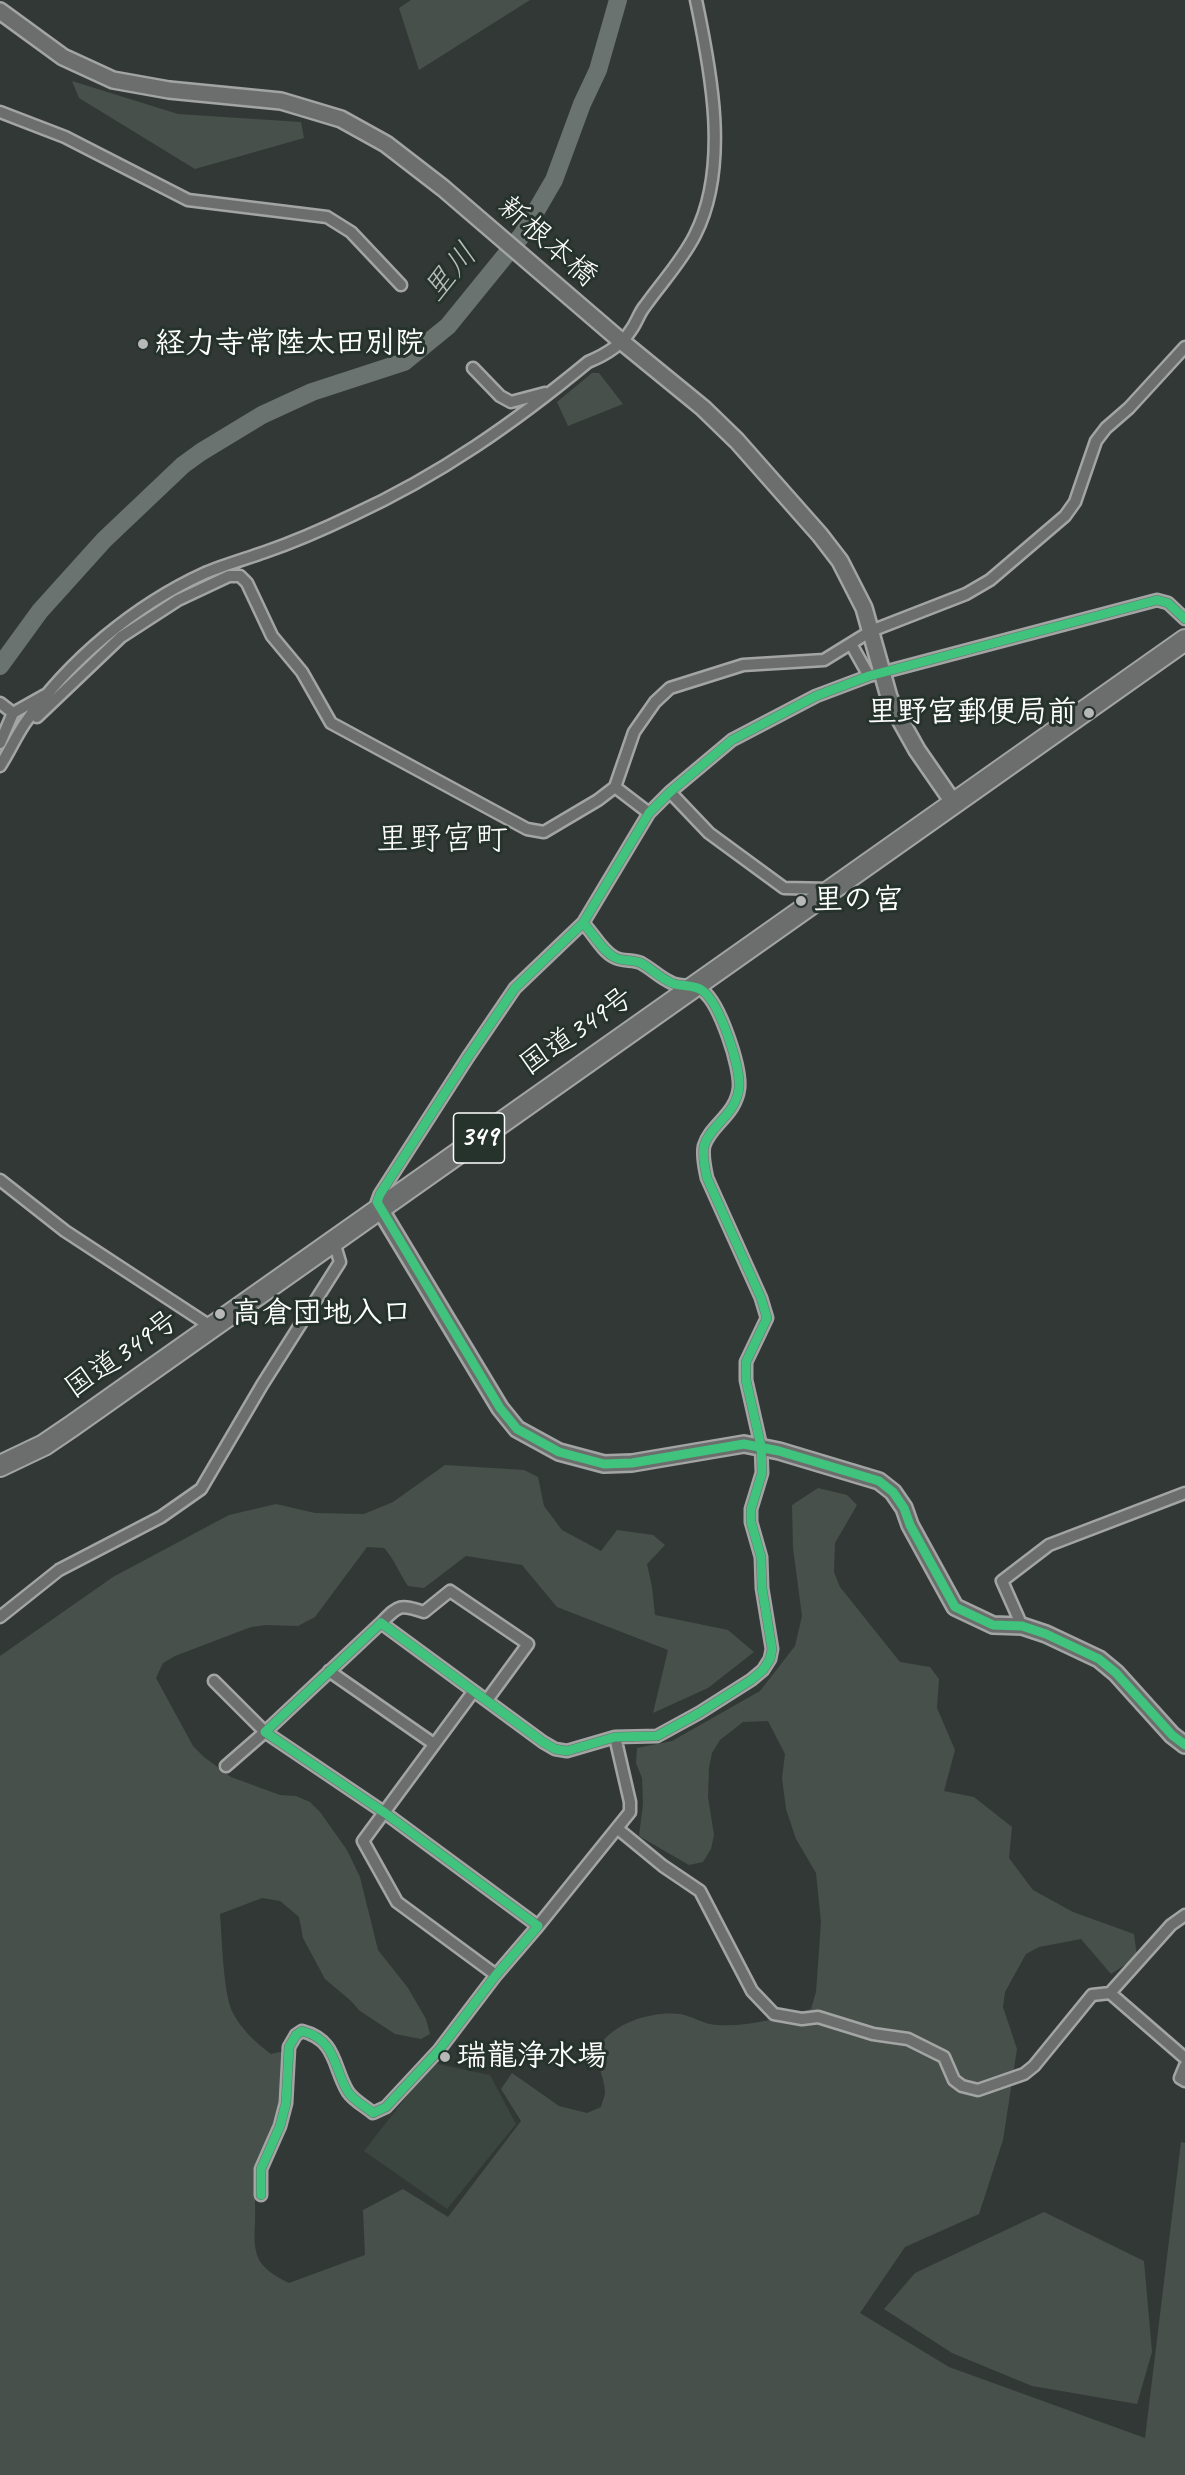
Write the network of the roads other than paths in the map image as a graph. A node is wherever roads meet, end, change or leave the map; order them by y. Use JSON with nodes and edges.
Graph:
{"nodes":[{"id":1,"x":696,"y":0,"type":"edge"},
{"id":2,"x":0,"y":12,"type":"edge"},
{"id":3,"x":0,"y":112,"type":"edge"},
{"id":4,"x":401,"y":285,"type":"dead end"},
{"id":5,"x":619,"y":339,"type":"junction"},
{"id":6,"x":1185,"y":347,"type":"edge"},
{"id":7,"x":473,"y":368,"type":"dead end"},
{"id":8,"x":550,"y":392,"type":"junction"},
{"id":9,"x":229,"y":576,"type":"junction"},
{"id":10,"x":190,"y":581,"type":"junction"},
{"id":11,"x":1185,"y":619,"type":"edge"},
{"id":12,"x":871,"y":631,"type":"junction"},
{"id":13,"x":1185,"y":640,"type":"edge"},
{"id":14,"x":851,"y":644,"type":"junction"},
{"id":15,"x":876,"y":675,"type":"junction"},
{"id":16,"x":51,"y":692,"type":"junction"},
{"id":17,"x":7,"y":708,"type":"edge"},
{"id":18,"x":22,"y":728,"type":"junction"},
{"id":19,"x":0,"y":743,"type":"edge"},
{"id":20,"x":0,"y":766,"type":"edge"},
{"id":21,"x":615,"y":787,"type":"junction"},
{"id":22,"x":670,"y":792,"type":"junction"},
{"id":23,"x":953,"y":802,"type":"junction"},
{"id":24,"x":649,"y":813,"type":"junction"},
{"id":25,"x":831,"y":890,"type":"junction"},
{"id":26,"x":583,"y":923,"type":"junction"},
{"id":27,"x":693,"y":987,"type":"junction"},
{"id":28,"x":0,"y":1180,"type":"edge"},
{"id":29,"x":380,"y":1209,"type":"junction"},
{"id":30,"x":334,"y":1242,"type":"junction"},
{"id":31,"x":210,"y":1330,"type":"junction"},
{"id":32,"x":761,"y":1446,"type":"junction"},
{"id":33,"x":0,"y":1466,"type":"edge"},
{"id":34,"x":1185,"y":1493,"type":"edge"},
{"id":35,"x":0,"y":1617,"type":"edge"},
{"id":36,"x":381,"y":1623,"type":"junction"},
{"id":37,"x":1022,"y":1626,"type":"junction"},
{"id":38,"x":329,"y":1671,"type":"junction"},
{"id":39,"x":214,"y":1681,"type":"dead end"},
{"id":40,"x":474,"y":1692,"type":"junction"},
{"id":41,"x":487,"y":1700,"type":"junction"},
{"id":42,"x":265,"y":1732,"type":"junction"},
{"id":43,"x":615,"y":1737,"type":"junction"},
{"id":44,"x":434,"y":1744,"type":"junction"},
{"id":45,"x":1185,"y":1746,"type":"edge"},
{"id":46,"x":226,"y":1766,"type":"dead end"},
{"id":47,"x":385,"y":1813,"type":"junction"},
{"id":48,"x":618,"y":1829,"type":"junction"},
{"id":49,"x":1185,"y":1915,"type":"edge"},
{"id":50,"x":538,"y":1926,"type":"junction"},
{"id":51,"x":496,"y":1975,"type":"junction"},
{"id":52,"x":1110,"y":1993,"type":"junction"},
{"id":53,"x":1185,"y":2058,"type":"edge"},
{"id":54,"x":1185,"y":2066,"type":"edge"},
{"id":55,"x":1185,"y":2081,"type":"edge"},
{"id":56,"x":261,"y":2195,"type":"dead end"}],
"edges":[{"from":1,"to":5,"type":"street"},
{"from":2,"to":5,"type":"street","name":"新根本橋"},
{"from":3,"to":4,"type":"street"},
{"from":5,"to":8,"type":"street"},
{"from":5,"to":12,"type":"street","name":"新根本橋"},
{"from":6,"to":12,"type":"street"},
{"from":7,"to":8,"type":"street"},
{"from":8,"to":10,"type":"street"},
{"from":9,"to":10,"type":"street"},
{"from":9,"to":18,"type":"street"},
{"from":9,"to":21,"type":"street"},
{"from":10,"to":16,"type":"street"},
{"from":11,"to":15,"type":"street"},
{"from":12,"to":14,"type":"street"},
{"from":12,"to":15,"type":"street","name":"新根本橋"},
{"from":13,"to":23,"type":"highway","name":"国道349号","number":"349"},
{"from":14,"to":15,"type":"street"},
{"from":14,"to":21,"type":"street"},
{"from":15,"to":22,"type":"street"},
{"from":15,"to":23,"type":"street","name":"新根本橋"},
{"from":16,"to":17,"type":"street"},
{"from":16,"to":18,"type":"street"},
{"from":17,"to":19,"type":"street"},
{"from":18,"to":20,"type":"street"},
{"from":21,"to":24,"type":"street"},
{"from":22,"to":24,"type":"street"},
{"from":22,"to":25,"type":"street"},
{"from":23,"to":25,"type":"highway","name":"国道349号","number":"349"},
{"from":24,"to":26,"type":"street"},
{"from":25,"to":27,"type":"highway","name":"国道349号","number":"349"},
{"from":26,"to":27,"type":"street"},
{"from":26,"to":29,"type":"street"},
{"from":27,"to":29,"type":"highway","name":"国道349号","number":"349"},
{"from":27,"to":32,"type":"street"},
{"from":28,"to":31,"type":"street"},
{"from":29,"to":30,"type":"highway","name":"国道349号","number":"349"},
{"from":29,"to":32,"type":"street"},
{"from":30,"to":31,"type":"highway","name":"国道349号","number":"349"},
{"from":30,"to":35,"type":"street"},
{"from":31,"to":33,"type":"highway","name":"国道349号","number":"349"},
{"from":32,"to":37,"type":"street"},
{"from":32,"to":43,"type":"street"},
{"from":34,"to":37,"type":"street"},
{"from":36,"to":38,"type":"street"},
{"from":36,"to":40,"type":"street"},
{"from":36,"to":41,"type":"street"},
{"from":37,"to":45,"type":"street"},
{"from":38,"to":42,"type":"street"},
{"from":38,"to":44,"type":"street"},
{"from":39,"to":42,"type":"street"},
{"from":40,"to":41,"type":"street"},
{"from":40,"to":44,"type":"street"},
{"from":41,"to":43,"type":"street"},
{"from":42,"to":46,"type":"street"},
{"from":42,"to":47,"type":"street"},
{"from":43,"to":48,"type":"street"},
{"from":44,"to":47,"type":"street"},
{"from":47,"to":50,"type":"street"},
{"from":47,"to":51,"type":"street"},
{"from":48,"to":50,"type":"street"},
{"from":48,"to":52,"type":"street"},
{"from":49,"to":52,"type":"street"},
{"from":50,"to":51,"type":"street"},
{"from":51,"to":56,"type":"street"},
{"from":52,"to":53,"type":"street"},
{"from":54,"to":55,"type":"street"}]}
